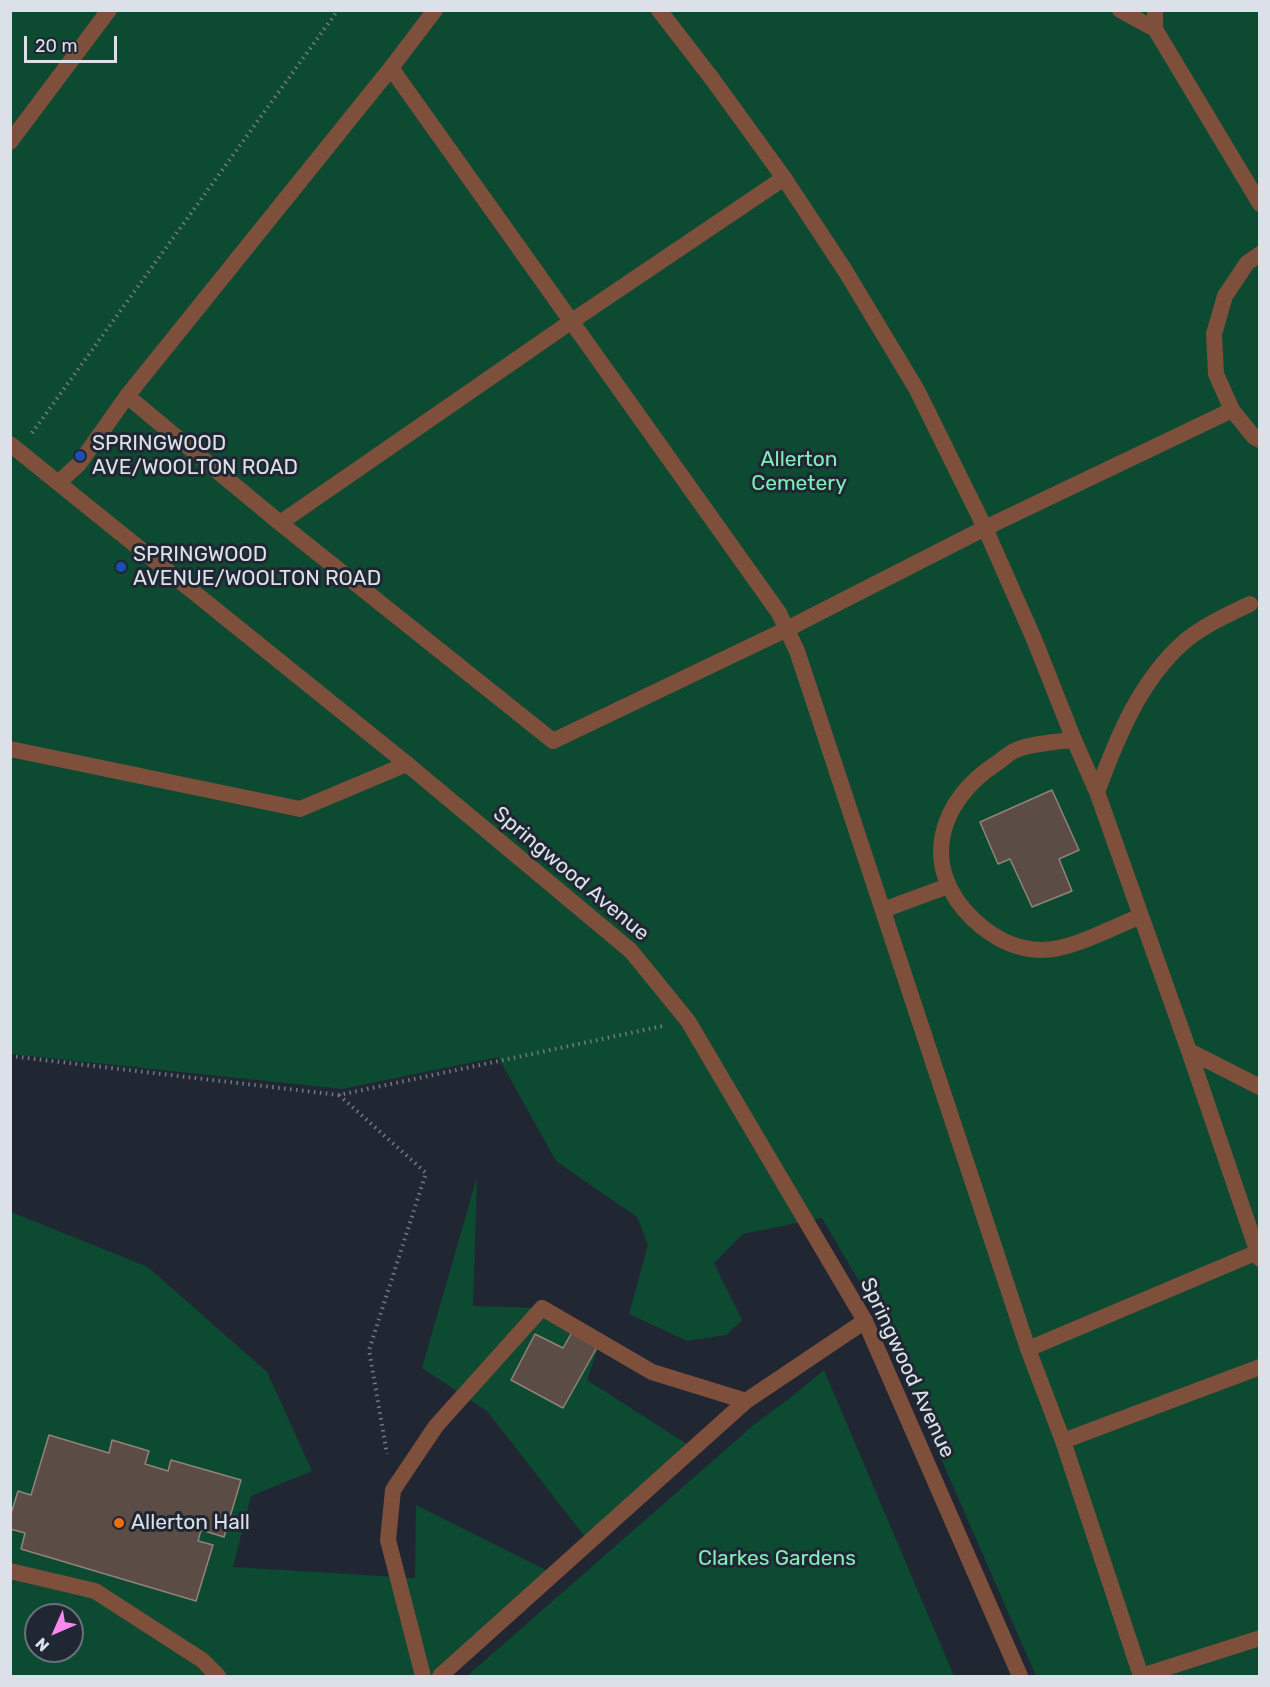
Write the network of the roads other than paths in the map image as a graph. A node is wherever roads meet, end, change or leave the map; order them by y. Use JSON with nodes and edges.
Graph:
{"nodes":[{"id":1,"x":109,"y":10,"type":"edge"},
{"id":2,"x":435,"y":10,"type":"edge"},
{"id":3,"x":659,"y":10,"type":"edge"},
{"id":4,"x":1120,"y":10,"type":"edge"},
{"id":5,"x":1155,"y":10,"type":"edge"},
{"id":6,"x":1155,"y":29,"type":"junction"},
{"id":7,"x":391,"y":68,"type":"junction"},
{"id":8,"x":10,"y":142,"type":"edge"},
{"id":9,"x":784,"y":178,"type":"junction"},
{"id":10,"x":1260,"y":204,"type":"edge"},
{"id":11,"x":1260,"y":254,"type":"edge"},
{"id":12,"x":572,"y":321,"type":"junction"},
{"id":13,"x":128,"y":396,"type":"junction"},
{"id":14,"x":1232,"y":410,"type":"junction"},
{"id":15,"x":1260,"y":440,"type":"edge"},
{"id":16,"x":14,"y":446,"type":"edge"},
{"id":17,"x":59,"y":482,"type":"junction"},
{"id":18,"x":280,"y":523,"type":"junction"},
{"id":19,"x":985,"y":528,"type":"junction"},
{"id":20,"x":1250,"y":604,"type":"dead end"},
{"id":21,"x":787,"y":629,"type":"junction"},
{"id":22,"x":1074,"y":740,"type":"junction"},
{"id":23,"x":10,"y":749,"type":"edge"},
{"id":24,"x":407,"y":764,"type":"junction"},
{"id":25,"x":1097,"y":792,"type":"junction"},
{"id":26,"x":948,"y":886,"type":"junction"},
{"id":27,"x":883,"y":910,"type":"junction"},
{"id":28,"x":1141,"y":916,"type":"junction"},
{"id":29,"x":1189,"y":1051,"type":"junction"},
{"id":30,"x":1260,"y":1087,"type":"edge"},
{"id":31,"x":1259,"y":1254,"type":"edge"},
{"id":32,"x":865,"y":1322,"type":"junction"},
{"id":33,"x":1028,"y":1349,"type":"junction"},
{"id":34,"x":1260,"y":1367,"type":"edge"},
{"id":35,"x":746,"y":1401,"type":"junction"},
{"id":36,"x":1063,"y":1441,"type":"junction"},
{"id":37,"x":10,"y":1571,"type":"edge"},
{"id":38,"x":1260,"y":1638,"type":"edge"},
{"id":39,"x":1141,"y":1676,"type":"edge"},
{"id":40,"x":218,"y":1677,"type":"edge"},
{"id":41,"x":423,"y":1677,"type":"edge"},
{"id":42,"x":440,"y":1677,"type":"edge"},
{"id":43,"x":1020,"y":1677,"type":"edge"}],
"edges":[{"from":1,"to":8,"type":"street"},
{"from":2,"to":7,"type":"street"},
{"from":3,"to":9,"type":"street"},
{"from":4,"to":6,"type":"street"},
{"from":5,"to":6,"type":"street"},
{"from":6,"to":10,"type":"street"},
{"from":7,"to":12,"type":"street"},
{"from":7,"to":13,"type":"street"},
{"from":9,"to":12,"type":"street"},
{"from":9,"to":19,"type":"street"},
{"from":11,"to":14,"type":"street"},
{"from":12,"to":18,"type":"street"},
{"from":12,"to":21,"type":"street"},
{"from":13,"to":17,"type":"street"},
{"from":13,"to":18,"type":"street"},
{"from":14,"to":15,"type":"street"},
{"from":14,"to":19,"type":"street"},
{"from":16,"to":17,"type":"street","name":"Springwood Avenue"},
{"from":17,"to":24,"type":"street","name":"Springwood Avenue"},
{"from":18,"to":21,"type":"street"},
{"from":19,"to":21,"type":"street"},
{"from":19,"to":22,"type":"street"},
{"from":20,"to":25,"type":"street"},
{"from":21,"to":27,"type":"street"},
{"from":22,"to":25,"type":"street"},
{"from":22,"to":26,"type":"street"},
{"from":23,"to":24,"type":"street"},
{"from":24,"to":32,"type":"street","name":"Springwood Avenue"},
{"from":25,"to":28,"type":"street"},
{"from":26,"to":27,"type":"street"},
{"from":26,"to":28,"type":"street"},
{"from":27,"to":33,"type":"street"},
{"from":28,"to":29,"type":"street"},
{"from":29,"to":30,"type":"street"},
{"from":29,"to":31,"type":"street"},
{"from":31,"to":33,"type":"street"},
{"from":32,"to":35,"type":"street"},
{"from":32,"to":43,"type":"street","name":"Springwood Avenue"},
{"from":33,"to":36,"type":"street"},
{"from":34,"to":36,"type":"street"},
{"from":35,"to":41,"type":"street"},
{"from":35,"to":42,"type":"street"},
{"from":36,"to":39,"type":"street"},
{"from":37,"to":40,"type":"street"},
{"from":38,"to":39,"type":"street"}]}
